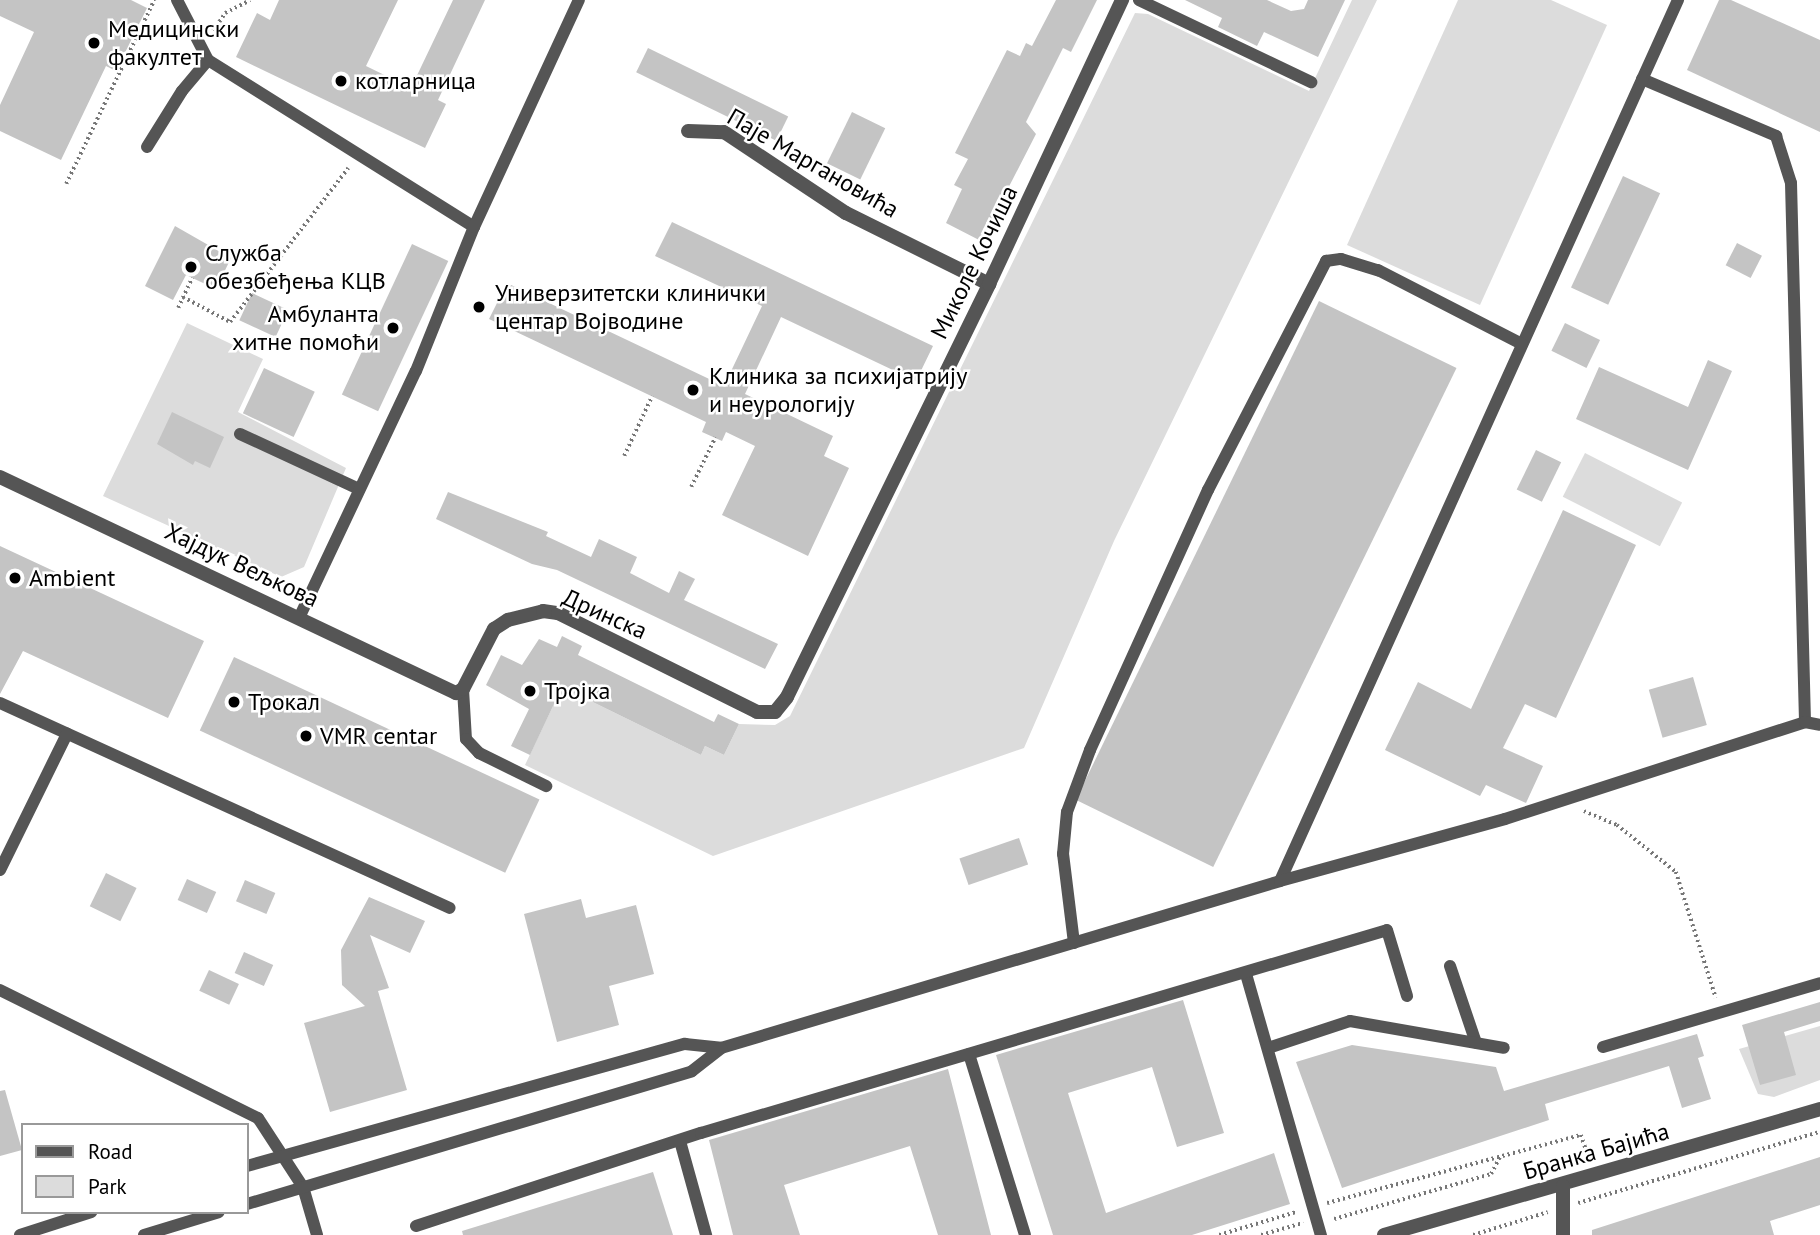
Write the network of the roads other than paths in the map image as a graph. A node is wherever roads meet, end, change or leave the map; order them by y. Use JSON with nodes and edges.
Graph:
{"nodes":[{"id":1,"x":177,"y":0,"type":"edge"},
{"id":2,"x":579,"y":0,"type":"edge"},
{"id":3,"x":1122,"y":0,"type":"edge"},
{"id":4,"x":1139,"y":0,"type":"edge"},
{"id":5,"x":1678,"y":0,"type":"edge"},
{"id":6,"x":208,"y":60,"type":"junction"},
{"id":7,"x":1642,"y":79,"type":"junction"},
{"id":8,"x":1311,"y":82,"type":"dead end"},
{"id":9,"x":688,"y":131,"type":"dead end"},
{"id":10,"x":147,"y":147,"type":"dead end"},
{"id":11,"x":474,"y":227,"type":"junction"},
{"id":12,"x":989,"y":284,"type":"junction"},
{"id":13,"x":1522,"y":344,"type":"junction"},
{"id":14,"x":240,"y":434,"type":"dead end"},
{"id":15,"x":0,"y":477,"type":"edge"},
{"id":16,"x":359,"y":489,"type":"junction"},
{"id":17,"x":299,"y":618,"type":"junction"},
{"id":18,"x":463,"y":690,"type":"junction"},
{"id":19,"x":0,"y":703,"type":"edge"},
{"id":20,"x":757,"y":712,"type":"joint"},
{"id":21,"x":1805,"y":722,"type":"junction"},
{"id":22,"x":1820,"y":725,"type":"edge"},
{"id":23,"x":66,"y":734,"type":"junction"},
{"id":24,"x":546,"y":786,"type":"dead end"},
{"id":25,"x":0,"y":870,"type":"edge"},
{"id":26,"x":1280,"y":881,"type":"junction"},
{"id":27,"x":450,"y":908,"type":"dead end"},
{"id":28,"x":1074,"y":943,"type":"junction"},
{"id":29,"x":1450,"y":966,"type":"dead end"},
{"id":30,"x":1246,"y":974,"type":"junction"},
{"id":31,"x":1820,"y":983,"type":"edge"},
{"id":32,"x":0,"y":990,"type":"edge"},
{"id":33,"x":1407,"y":996,"type":"dead end"},
{"id":34,"x":1476,"y":1043,"type":"junction"},
{"id":35,"x":1602,"y":1047,"type":"dead end"},
{"id":36,"x":721,"y":1048,"type":"junction"},
{"id":37,"x":1268,"y":1048,"type":"junction"},
{"id":38,"x":1504,"y":1048,"type":"dead end"},
{"id":39,"x":969,"y":1054,"type":"junction"},
{"id":40,"x":1820,"y":1109,"type":"edge"},
{"id":41,"x":680,"y":1141,"type":"junction"},
{"id":42,"x":284,"y":1155,"type":"junction"},
{"id":43,"x":248,"y":1166,"type":"edge"},
{"id":44,"x":1563,"y":1186,"type":"junction"},
{"id":45,"x":303,"y":1187,"type":"junction"},
{"id":46,"x":248,"y":1204,"type":"edge"},
{"id":47,"x":85,"y":1214,"type":"edge"},
{"id":48,"x":212,"y":1214,"type":"edge"},
{"id":49,"x":416,"y":1226,"type":"dead end"},
{"id":50,"x":20,"y":1235,"type":"edge"},
{"id":51,"x":144,"y":1235,"type":"edge"},
{"id":52,"x":317,"y":1235,"type":"edge"},
{"id":53,"x":706,"y":1235,"type":"edge"},
{"id":54,"x":1025,"y":1235,"type":"edge"},
{"id":55,"x":1321,"y":1235,"type":"edge"},
{"id":56,"x":1384,"y":1235,"type":"edge"},
{"id":57,"x":1563,"y":1235,"type":"edge"}],
"edges":[{"from":1,"to":6,"type":"lane"},
{"from":2,"to":11,"type":"lane"},
{"from":3,"to":12,"type":"street","name":"Миколе Кочиша"},
{"from":4,"to":8,"type":"lane"},
{"from":5,"to":7,"type":"lane"},
{"from":6,"to":10,"type":"lane"},
{"from":6,"to":11,"type":"lane"},
{"from":7,"to":13,"type":"lane"},
{"from":7,"to":21,"type":"lane"},
{"from":9,"to":12,"type":"street","name":"Паје Маргановића"},
{"from":11,"to":16,"type":"lane"},
{"from":12,"to":20,"type":"street","name":"Миколе Кочиша"},
{"from":13,"to":26,"type":"lane"},
{"from":13,"to":28,"type":"lane"},
{"from":14,"to":16,"type":"lane"},
{"from":15,"to":17,"type":"street","name":"Хајдук Вељкова"},
{"from":16,"to":17,"type":"lane"},
{"from":17,"to":18,"type":"street","name":"Хајдук Вељкова"},
{"from":18,"to":20,"type":"street","name":"Дринска"},
{"from":18,"to":24,"type":"lane"},
{"from":19,"to":23,"type":"lane"},
{"from":21,"to":22,"type":"lane"},
{"from":21,"to":26,"type":"lane"},
{"from":23,"to":25,"type":"lane"},
{"from":23,"to":27,"type":"lane"},
{"from":26,"to":28,"type":"lane"},
{"from":28,"to":36,"type":"lane"},
{"from":29,"to":34,"type":"lane"},
{"from":30,"to":33,"type":"lane"},
{"from":30,"to":37,"type":"lane"},
{"from":30,"to":39,"type":"lane"},
{"from":31,"to":35,"type":"lane"},
{"from":32,"to":42,"type":"lane"},
{"from":34,"to":37,"type":"lane"},
{"from":34,"to":38,"type":"lane"},
{"from":36,"to":42,"type":"lane"},
{"from":36,"to":45,"type":"lane"},
{"from":37,"to":55,"type":"lane"},
{"from":39,"to":41,"type":"lane"},
{"from":39,"to":54,"type":"lane"},
{"from":40,"to":44,"type":"street","name":"Бранка Бајића"},
{"from":41,"to":49,"type":"lane"},
{"from":41,"to":53,"type":"lane"},
{"from":42,"to":43,"type":"lane"},
{"from":42,"to":45,"type":"lane"},
{"from":44,"to":56,"type":"street","name":"Бранка Бајића"},
{"from":44,"to":57,"type":"street"},
{"from":45,"to":46,"type":"lane"},
{"from":45,"to":52,"type":"lane"},
{"from":47,"to":50,"type":"lane"},
{"from":48,"to":51,"type":"lane"}]}
